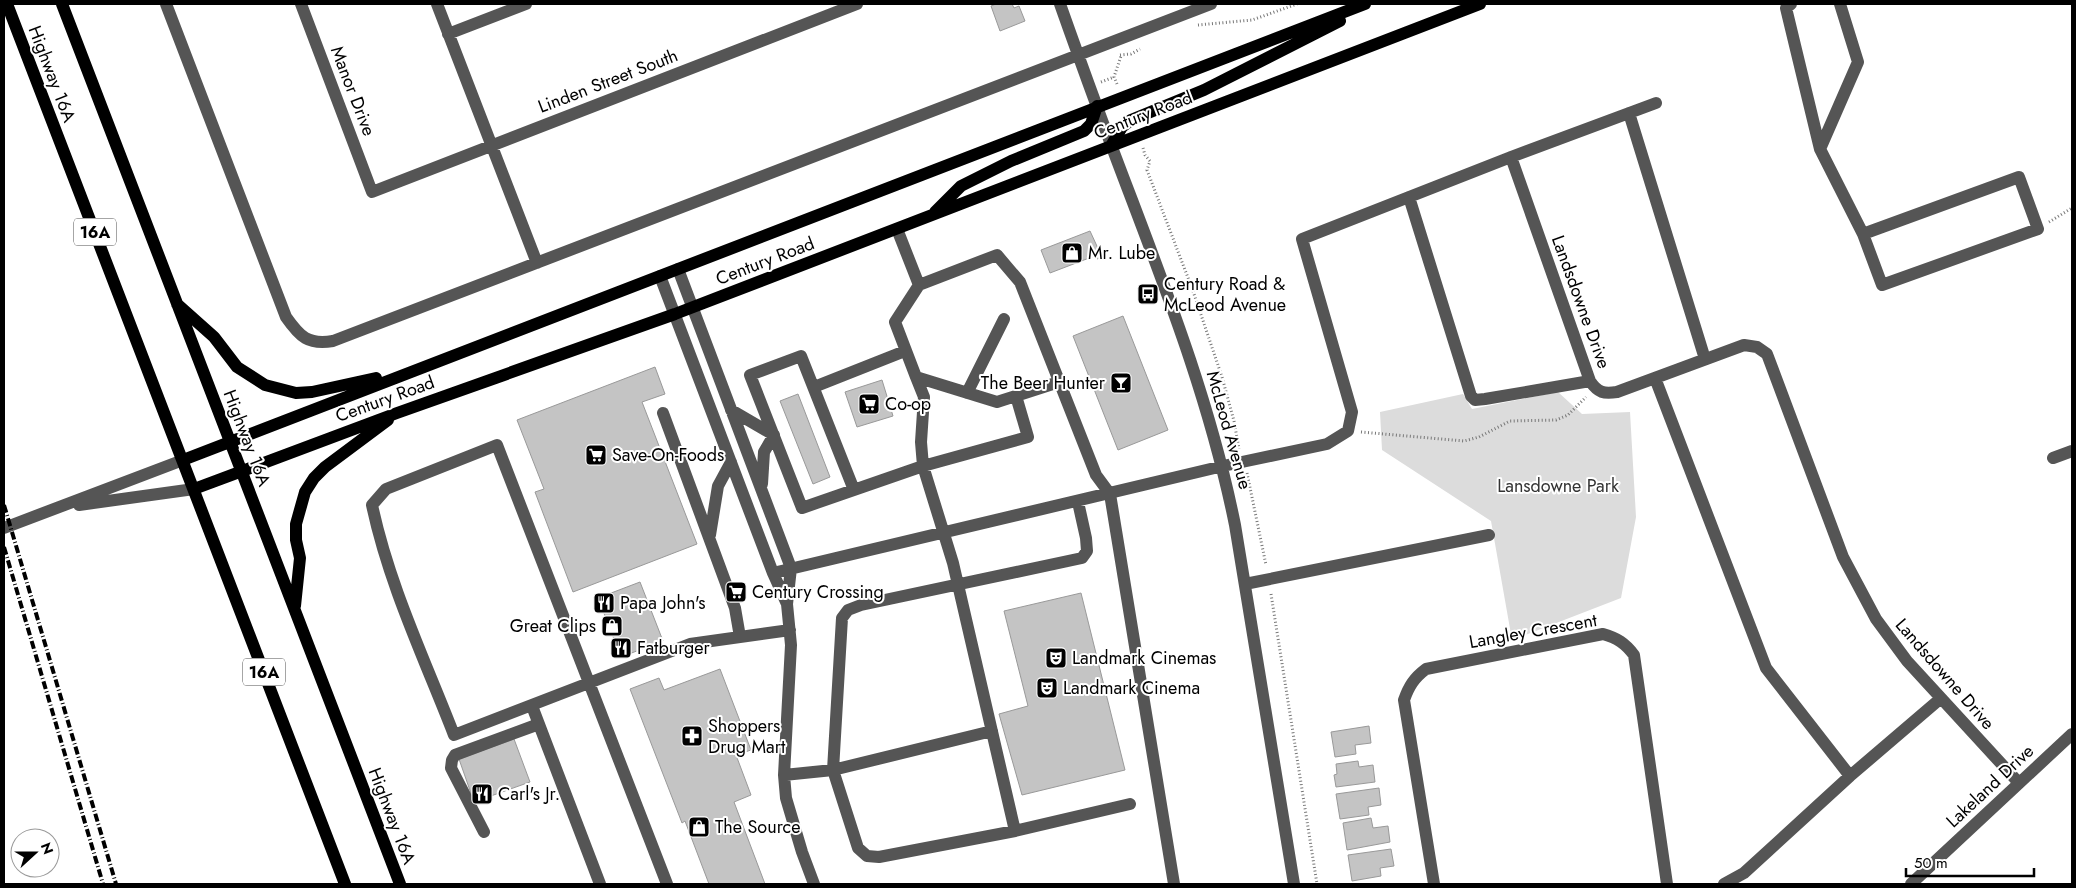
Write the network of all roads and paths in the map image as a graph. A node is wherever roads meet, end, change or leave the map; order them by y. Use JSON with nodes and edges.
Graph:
{"nodes":[{"id":1,"x":7,"y":4,"type":"edge"},
{"id":2,"x":62,"y":4,"type":"edge"},
{"id":3,"x":166,"y":4,"type":"edge"},
{"id":4,"x":301,"y":4,"type":"edge"},
{"id":5,"x":437,"y":4,"type":"edge"},
{"id":6,"x":526,"y":4,"type":"edge"},
{"id":7,"x":857,"y":4,"type":"edge"},
{"id":8,"x":1060,"y":4,"type":"edge"},
{"id":9,"x":1212,"y":4,"type":"edge"},
{"id":10,"x":1297,"y":4,"type":"edge"},
{"id":11,"x":1365,"y":4,"type":"edge"},
{"id":12,"x":1374,"y":4,"type":"edge"},
{"id":13,"x":1480,"y":4,"type":"edge"},
{"id":14,"x":1791,"y":4,"type":"edge"},
{"id":15,"x":1840,"y":4,"type":"edge"},
{"id":16,"x":1192,"y":26,"type":"dead end"},
{"id":17,"x":448,"y":34,"type":"junction"},
{"id":18,"x":1101,"y":46,"type":"junction"},
{"id":19,"x":1144,"y":46,"type":"dead end"},
{"id":20,"x":1078,"y":55,"type":"junction"},
{"id":21,"x":1121,"y":56,"type":"junction"},
{"id":22,"x":1114,"y":77,"type":"dead end"},
{"id":23,"x":1656,"y":103,"type":"dead end"},
{"id":24,"x":1097,"y":106,"type":"junction"},
{"id":25,"x":1629,"y":113,"type":"junction"},
{"id":26,"x":490,"y":145,"type":"junction"},
{"id":27,"x":1111,"y":146,"type":"junction"},
{"id":28,"x":1820,"y":149,"type":"junction"},
{"id":29,"x":1145,"y":155,"type":"dead end"},
{"id":30,"x":1510,"y":157,"type":"junction"},
{"id":31,"x":372,"y":192,"type":"joint"},
{"id":32,"x":1409,"y":196,"type":"junction"},
{"id":33,"x":2072,"y":208,"type":"edge"},
{"id":34,"x":932,"y":215,"type":"junction"},
{"id":35,"x":897,"y":229,"type":"junction"},
{"id":36,"x":2038,"y":229,"type":"junction"},
{"id":37,"x":1863,"y":234,"type":"junction"},
{"id":38,"x":536,"y":263,"type":"junction"},
{"id":39,"x":678,"y":269,"type":"junction"},
{"id":40,"x":660,"y":276,"type":"junction"},
{"id":41,"x":919,"y":285,"type":"junction"},
{"id":42,"x":176,"y":302,"type":"junction"},
{"id":43,"x":693,"y":307,"type":"junction"},
{"id":44,"x":675,"y":314,"type":"junction"},
{"id":45,"x":1004,"y":319,"type":"dead end"},
{"id":46,"x":905,"y":351,"type":"junction"},
{"id":47,"x":1705,"y":359,"type":"junction"},
{"id":48,"x":416,"y":369,"type":"junction"},
{"id":49,"x":916,"y":377,"type":"junction"},
{"id":50,"x":1655,"y":378,"type":"junction"},
{"id":51,"x":1060,"y":382,"type":"junction"},
{"id":52,"x":1592,"y":384,"type":"junction"},
{"id":53,"x":814,"y":387,"type":"junction"},
{"id":54,"x":967,"y":393,"type":"junction"},
{"id":55,"x":1016,"y":396,"type":"junction"},
{"id":56,"x":731,"y":410,"type":"junction"},
{"id":57,"x":397,"y":413,"type":"junction"},
{"id":58,"x":663,"y":413,"type":"dead end"},
{"id":59,"x":1348,"y":431,"type":"junction"},
{"id":60,"x":774,"y":435,"type":"junction"},
{"id":61,"x":230,"y":442,"type":"junction"},
{"id":62,"x":1236,"y":443,"type":"dead end"},
{"id":63,"x":2072,"y":451,"type":"edge"},
{"id":64,"x":2053,"y":458,"type":"dead end"},
{"id":65,"x":183,"y":460,"type":"junction"},
{"id":66,"x":731,"y":462,"type":"junction"},
{"id":67,"x":923,"y":466,"type":"junction"},
{"id":68,"x":1223,"y":466,"type":"junction"},
{"id":69,"x":242,"y":472,"type":"junction"},
{"id":70,"x":1249,"y":479,"type":"dead end"},
{"id":71,"x":194,"y":489,"type":"junction"},
{"id":72,"x":761,"y":489,"type":"junction"},
{"id":73,"x":854,"y":490,"type":"junction"},
{"id":74,"x":1110,"y":494,"type":"junction"},
{"id":75,"x":1078,"y":502,"type":"junction"},
{"id":76,"x":52,"y":508,"type":"junction"},
{"id":77,"x":4,"y":528,"type":"edge"},
{"id":78,"x":945,"y":533,"type":"junction"},
{"id":79,"x":1489,"y":535,"type":"dead end"},
{"id":80,"x":709,"y":536,"type":"junction"},
{"id":81,"x":791,"y":568,"type":"junction"},
{"id":82,"x":773,"y":573,"type":"junction"},
{"id":83,"x":1268,"y":580,"type":"junction"},
{"id":84,"x":957,"y":584,"type":"junction"},
{"id":85,"x":1245,"y":584,"type":"junction"},
{"id":86,"x":788,"y":604,"type":"junction"},
{"id":87,"x":294,"y":608,"type":"junction"},
{"id":88,"x":790,"y":630,"type":"junction"},
{"id":89,"x":740,"y":637,"type":"junction"},
{"id":90,"x":589,"y":684,"type":"junction"},
{"id":91,"x":1940,"y":699,"type":"junction"},
{"id":92,"x":532,"y":706,"type":"junction"},
{"id":93,"x":539,"y":724,"type":"junction"},
{"id":94,"x":992,"y":731,"type":"junction"},
{"id":95,"x":2072,"y":734,"type":"edge"},
{"id":96,"x":833,"y":770,"type":"junction"},
{"id":97,"x":784,"y":775,"type":"junction"},
{"id":98,"x":1850,"y":776,"type":"junction"},
{"id":99,"x":2019,"y":783,"type":"junction"},
{"id":100,"x":1130,"y":804,"type":"dead end"},
{"id":101,"x":1015,"y":831,"type":"junction"},
{"id":102,"x":484,"y":832,"type":"dead end"},
{"id":103,"x":345,"y":884,"type":"edge"},
{"id":104,"x":400,"y":884,"type":"edge"},
{"id":105,"x":600,"y":884,"type":"edge"},
{"id":106,"x":667,"y":884,"type":"edge"},
{"id":107,"x":814,"y":884,"type":"edge"},
{"id":108,"x":1174,"y":884,"type":"edge"},
{"id":109,"x":1294,"y":884,"type":"edge"},
{"id":110,"x":1317,"y":884,"type":"edge"},
{"id":111,"x":1434,"y":884,"type":"edge"},
{"id":112,"x":1667,"y":884,"type":"edge"},
{"id":113,"x":1724,"y":884,"type":"edge"},
{"id":114,"x":1911,"y":884,"type":"edge"}],
"edges":[{"from":1,"to":65,"type":"main road","name":"Highway 16A","number":"16A"},
{"from":2,"to":42,"type":"main road","name":"Highway 16A","number":"16A"},
{"from":3,"to":38,"type":"street"},
{"from":4,"to":31,"type":"street","name":"Manor Drive"},
{"from":5,"to":17,"type":"street"},
{"from":6,"to":17,"type":"street"},
{"from":7,"to":26,"type":"street","name":"Linden Street South"},
{"from":8,"to":20,"type":"street","name":"McLeod Avenue"},
{"from":9,"to":18,"type":"street"},
{"from":10,"to":16,"type":"path"},
{"from":11,"to":24,"type":"main road","name":"Century Road"},
{"from":12,"to":27,"type":"main road"},
{"from":13,"to":27,"type":"main road","name":"Century Road"},
{"from":14,"to":28,"type":"street"},
{"from":15,"to":28,"type":"street"},
{"from":17,"to":26,"type":"street"},
{"from":18,"to":20,"type":"street"},
{"from":18,"to":21,"type":"path"},
{"from":19,"to":21,"type":"path"},
{"from":20,"to":24,"type":"street","name":"McLeod Avenue"},
{"from":20,"to":38,"type":"street"},
{"from":21,"to":22,"type":"path"},
{"from":23,"to":25,"type":"street"},
{"from":24,"to":27,"type":"street","name":"McLeod Avenue"},
{"from":24,"to":34,"type":"main road"},
{"from":24,"to":39,"type":"main road","name":"Century Road"},
{"from":25,"to":30,"type":"street"},
{"from":25,"to":47,"type":"street"},
{"from":26,"to":31,"type":"street","name":"Linden Street South"},
{"from":26,"to":38,"type":"street"},
{"from":27,"to":34,"type":"main road","name":"Century Road"},
{"from":27,"to":68,"type":"street","name":"McLeod Avenue"},
{"from":28,"to":37,"type":"street"},
{"from":29,"to":62,"type":"path"},
{"from":30,"to":32,"type":"street"},
{"from":30,"to":52,"type":"street","name":"Landsdowne Drive"},
{"from":32,"to":52,"type":"street"},
{"from":32,"to":59,"type":"street"},
{"from":33,"to":36,"type":"path"},
{"from":34,"to":35,"type":"main road","name":"Century Road"},
{"from":35,"to":41,"type":"street"},
{"from":35,"to":43,"type":"main road","name":"Century Road"},
{"from":36,"to":37,"type":"street"},
{"from":36,"to":37,"type":"street"},
{"from":39,"to":40,"type":"main road","name":"Century Road"},
{"from":39,"to":43,"type":"street"},
{"from":40,"to":44,"type":"street"},
{"from":40,"to":48,"type":"main road","name":"Century Road"},
{"from":41,"to":46,"type":"street"},
{"from":41,"to":51,"type":"street"},
{"from":42,"to":48,"type":"main road"},
{"from":42,"to":61,"type":"main road","name":"Highway 16A","number":"16A"},
{"from":43,"to":44,"type":"main road","name":"Century Road"},
{"from":43,"to":56,"type":"street"},
{"from":44,"to":57,"type":"main road","name":"Century Road"},
{"from":44,"to":66,"type":"street"},
{"from":45,"to":54,"type":"street"},
{"from":46,"to":49,"type":"street"},
{"from":46,"to":53,"type":"street"},
{"from":47,"to":50,"type":"street","name":"Landsdowne Drive"},
{"from":47,"to":91,"type":"street","name":"Landsdowne Drive"},
{"from":48,"to":61,"type":"main road","name":"Century Road"},
{"from":49,"to":54,"type":"street"},
{"from":49,"to":67,"type":"street"},
{"from":50,"to":52,"type":"street","name":"Landsdowne Drive"},
{"from":50,"to":98,"type":"street"},
{"from":51,"to":55,"type":"street"},
{"from":51,"to":74,"type":"street"},
{"from":52,"to":59,"type":"path"},
{"from":53,"to":60,"type":"street"},
{"from":53,"to":73,"type":"street"},
{"from":54,"to":55,"type":"street"},
{"from":55,"to":67,"type":"street"},
{"from":56,"to":60,"type":"street"},
{"from":56,"to":72,"type":"street"},
{"from":57,"to":69,"type":"main road","name":"Century Road"},
{"from":57,"to":87,"type":"main road"},
{"from":58,"to":80,"type":"street"},
{"from":59,"to":68,"type":"street"},
{"from":60,"to":72,"type":"street"},
{"from":60,"to":73,"type":"street"},
{"from":61,"to":65,"type":"main road","name":"Century Road"},
{"from":61,"to":69,"type":"main road","name":"Highway 16A","number":"16A"},
{"from":63,"to":64,"type":"street"},
{"from":65,"to":71,"type":"main road","name":"Highway 16A","number":"16A"},
{"from":65,"to":76,"type":"street","name":"Century Road"},
{"from":66,"to":80,"type":"street"},
{"from":66,"to":82,"type":"street"},
{"from":67,"to":73,"type":"street"},
{"from":67,"to":78,"type":"street"},
{"from":68,"to":74,"type":"street"},
{"from":68,"to":85,"type":"street","name":"McLeod Avenue"},
{"from":69,"to":71,"type":"main road","name":"Century Road"},
{"from":69,"to":87,"type":"main road","name":"Highway 16A","number":"16A"},
{"from":70,"to":83,"type":"path"},
{"from":71,"to":76,"type":"street","name":"Century Road"},
{"from":71,"to":103,"type":"main road","name":"Highway 16A","number":"16A"},
{"from":72,"to":81,"type":"street"},
{"from":74,"to":75,"type":"street"},
{"from":74,"to":108,"type":"street"},
{"from":75,"to":78,"type":"street"},
{"from":75,"to":84,"type":"street"},
{"from":76,"to":77,"type":"street","name":"Century Road"},
{"from":78,"to":81,"type":"street"},
{"from":78,"to":84,"type":"street"},
{"from":79,"to":83,"type":"street"},
{"from":80,"to":89,"type":"street"},
{"from":81,"to":82,"type":"street"},
{"from":81,"to":86,"type":"street"},
{"from":82,"to":86,"type":"street"},
{"from":83,"to":85,"type":"street"},
{"from":83,"to":110,"type":"path"},
{"from":84,"to":94,"type":"street"},
{"from":84,"to":96,"type":"street"},
{"from":85,"to":109,"type":"street","name":"McLeod Avenue"},
{"from":86,"to":88,"type":"street"},
{"from":87,"to":104,"type":"main road","name":"Highway 16A","number":"16A"},
{"from":88,"to":89,"type":"street"},
{"from":88,"to":97,"type":"street"},
{"from":89,"to":90,"type":"street"},
{"from":90,"to":92,"type":"street"},
{"from":90,"to":92,"type":"street"},
{"from":90,"to":106,"type":"street"},
{"from":91,"to":98,"type":"street"},
{"from":91,"to":99,"type":"street","name":"Landsdowne Drive"},
{"from":92,"to":93,"type":"street"},
{"from":93,"to":102,"type":"street"},
{"from":93,"to":105,"type":"street"},
{"from":94,"to":96,"type":"street"},
{"from":94,"to":101,"type":"street"},
{"from":95,"to":99,"type":"street","name":"Lakeland Drive"},
{"from":96,"to":97,"type":"street"},
{"from":96,"to":101,"type":"street"},
{"from":97,"to":107,"type":"street"},
{"from":98,"to":113,"type":"street"},
{"from":99,"to":114,"type":"street","name":"Lakeland Drive"},
{"from":100,"to":101,"type":"street"},
{"from":111,"to":112,"type":"street","name":"Langley Crescent"}]}
